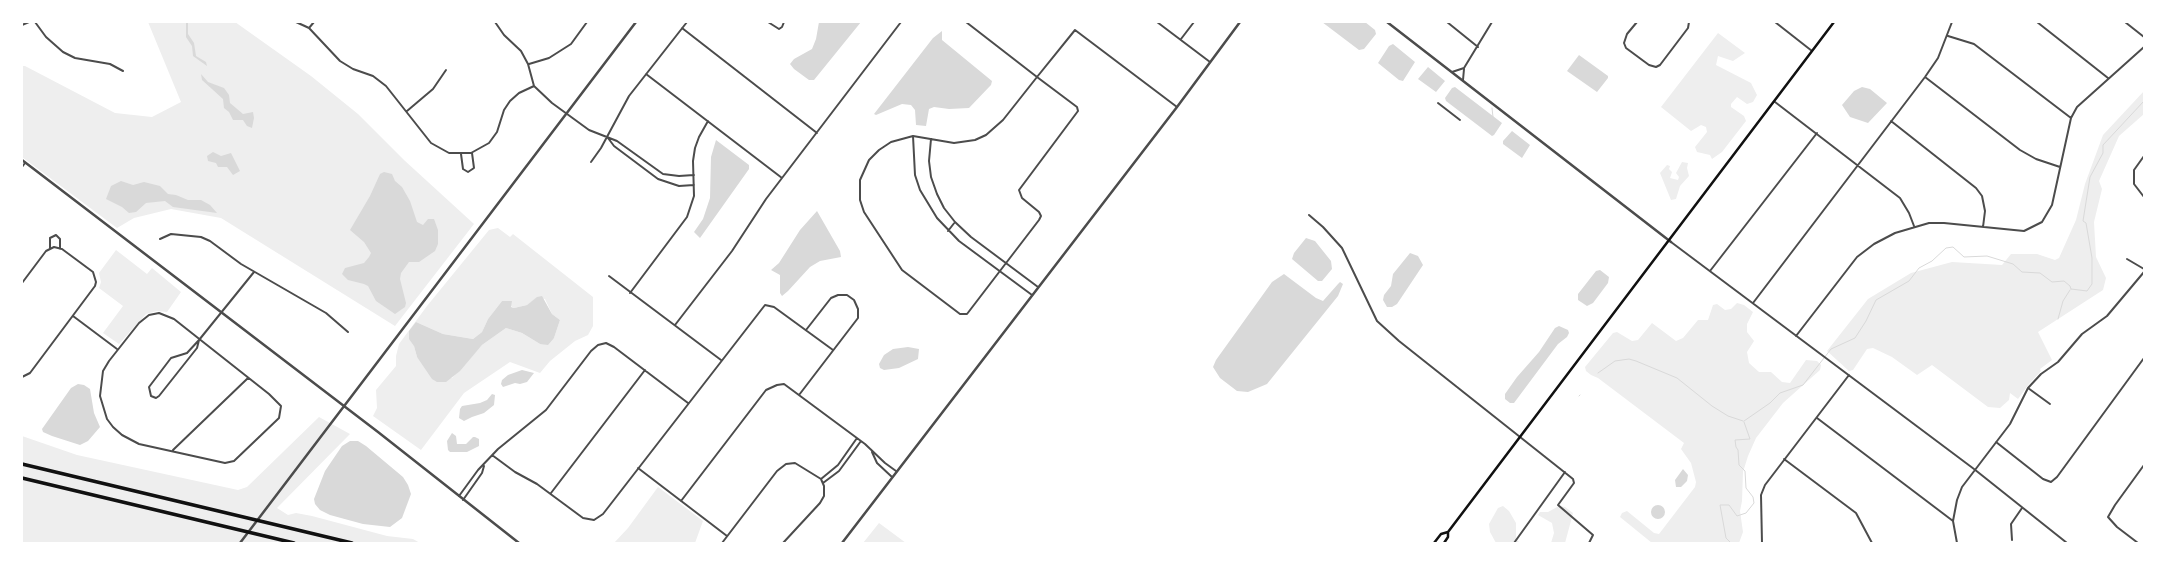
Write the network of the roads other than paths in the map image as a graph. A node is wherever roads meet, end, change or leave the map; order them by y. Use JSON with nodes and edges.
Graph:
{"nodes":[{"id":1,"x":29,"y":22,"type":"edge"},
{"id":2,"x":35,"y":22,"type":"edge"},
{"id":3,"x":296,"y":22,"type":"edge"},
{"id":4,"x":314,"y":22,"type":"edge"},
{"id":5,"x":495,"y":22,"type":"edge"},
{"id":6,"x":587,"y":22,"type":"edge"},
{"id":7,"x":636,"y":22,"type":"edge"},
{"id":8,"x":687,"y":22,"type":"edge"},
{"id":9,"x":768,"y":22,"type":"edge"},
{"id":10,"x":784,"y":22,"type":"edge"},
{"id":11,"x":901,"y":22,"type":"edge"},
{"id":12,"x":966,"y":22,"type":"edge"},
{"id":13,"x":1157,"y":22,"type":"edge"},
{"id":14,"x":1194,"y":22,"type":"edge"},
{"id":15,"x":1240,"y":22,"type":"edge"},
{"id":16,"x":1387,"y":22,"type":"edge"},
{"id":17,"x":1447,"y":22,"type":"edge"},
{"id":18,"x":1492,"y":22,"type":"edge"},
{"id":19,"x":1637,"y":22,"type":"edge"},
{"id":20,"x":1689,"y":22,"type":"edge"},
{"id":21,"x":1775,"y":22,"type":"edge"},
{"id":22,"x":1834,"y":22,"type":"edge"},
{"id":23,"x":1952,"y":22,"type":"edge"},
{"id":24,"x":2038,"y":22,"type":"edge"},
{"id":25,"x":2125,"y":22,"type":"edge"},
{"id":26,"x":22,"y":25,"type":"edge"},
{"id":27,"x":309,"y":28,"type":"junction"},
{"id":28,"x":682,"y":28,"type":"junction"},
{"id":29,"x":1948,"y":36,"type":"junction"},
{"id":30,"x":2144,"y":37,"type":"edge"},
{"id":31,"x":1181,"y":39,"type":"junction"},
{"id":32,"x":1478,"y":47,"type":"junction"},
{"id":33,"x":2144,"y":47,"type":"edge"},
{"id":34,"x":1813,"y":51,"type":"junction"},
{"id":35,"x":1210,"y":62,"type":"junction"},
{"id":36,"x":528,"y":64,"type":"junction"},
{"id":37,"x":1464,"y":68,"type":"junction"},
{"id":38,"x":446,"y":70,"type":"dead end"},
{"id":39,"x":123,"y":71,"type":"dead end"},
{"id":40,"x":1452,"y":72,"type":"junction"},
{"id":41,"x":646,"y":74,"type":"junction"},
{"id":42,"x":1037,"y":77,"type":"junction"},
{"id":43,"x":1925,"y":77,"type":"junction"},
{"id":44,"x":2108,"y":78,"type":"junction"},
{"id":45,"x":1463,"y":80,"type":"junction"},
{"id":46,"x":534,"y":86,"type":"junction"},
{"id":47,"x":1775,"y":102,"type":"junction"},
{"id":48,"x":1438,"y":103,"type":"dead end"},
{"id":49,"x":1177,"y":107,"type":"junction"},
{"id":50,"x":406,"y":111,"type":"junction"},
{"id":51,"x":565,"y":113,"type":"junction"},
{"id":52,"x":2071,"y":118,"type":"junction"},
{"id":53,"x":1460,"y":120,"type":"dead end"},
{"id":54,"x":1891,"y":121,"type":"junction"},
{"id":55,"x":708,"y":122,"type":"junction"},
{"id":56,"x":817,"y":133,"type":"junction"},
{"id":57,"x":1817,"y":133,"type":"junction"},
{"id":58,"x":913,"y":136,"type":"junction"},
{"id":59,"x":607,"y":138,"type":"junction"},
{"id":60,"x":931,"y":139,"type":"junction"},
{"id":61,"x":472,"y":153,"type":"junction"},
{"id":62,"x":461,"y":154,"type":"junction"},
{"id":63,"x":2144,"y":156,"type":"edge"},
{"id":64,"x":22,"y":160,"type":"edge"},
{"id":65,"x":591,"y":162,"type":"dead end"},
{"id":66,"x":25,"y":163,"type":"junction"},
{"id":67,"x":1858,"y":165,"type":"junction"},
{"id":68,"x":22,"y":167,"type":"edge"},
{"id":69,"x":2060,"y":167,"type":"junction"},
{"id":70,"x":694,"y":175,"type":"junction"},
{"id":71,"x":782,"y":178,"type":"junction"},
{"id":72,"x":694,"y":185,"type":"junction"},
{"id":73,"x":2144,"y":197,"type":"edge"},
{"id":74,"x":1309,"y":215,"type":"dead end"},
{"id":75,"x":955,"y":222,"type":"junction"},
{"id":76,"x":1914,"y":226,"type":"junction"},
{"id":77,"x":1983,"y":227,"type":"junction"},
{"id":78,"x":948,"y":231,"type":"junction"},
{"id":79,"x":160,"y":239,"type":"dead end"},
{"id":80,"x":1670,"y":241,"type":"junction"},
{"id":81,"x":50,"y":248,"type":"junction"},
{"id":82,"x":60,"y":248,"type":"junction"},
{"id":83,"x":2127,"y":259,"type":"dead end"},
{"id":84,"x":1006,"y":263,"type":"junction"},
{"id":85,"x":2144,"y":270,"type":"edge"},
{"id":86,"x":1000,"y":271,"type":"junction"},
{"id":87,"x":1710,"y":271,"type":"junction"},
{"id":88,"x":254,"y":272,"type":"junction"},
{"id":89,"x":609,"y":276,"type":"dead end"},
{"id":90,"x":22,"y":283,"type":"edge"},
{"id":91,"x":1038,"y":287,"type":"junction"},
{"id":92,"x":630,"y":293,"type":"junction"},
{"id":93,"x":1032,"y":295,"type":"junction"},
{"id":94,"x":1753,"y":303,"type":"junction"},
{"id":95,"x":222,"y":314,"type":"junction"},
{"id":96,"x":73,"y":316,"type":"junction"},
{"id":97,"x":676,"y":325,"type":"junction"},
{"id":98,"x":806,"y":330,"type":"junction"},
{"id":99,"x":348,"y":332,"type":"dead end"},
{"id":100,"x":1796,"y":336,"type":"junction"},
{"id":101,"x":199,"y":340,"type":"junction"},
{"id":102,"x":117,"y":349,"type":"junction"},
{"id":103,"x":833,"y":350,"type":"junction"},
{"id":104,"x":2144,"y":358,"type":"edge"},
{"id":105,"x":721,"y":360,"type":"junction"},
{"id":106,"x":645,"y":370,"type":"junction"},
{"id":107,"x":1849,"y":376,"type":"junction"},
{"id":108,"x":22,"y":377,"type":"edge"},
{"id":109,"x":248,"y":378,"type":"junction"},
{"id":110,"x":2028,"y":388,"type":"junction"},
{"id":111,"x":799,"y":395,"type":"junction"},
{"id":112,"x":688,"y":403,"type":"junction"},
{"id":113,"x":2050,"y":404,"type":"dead end"},
{"id":114,"x":343,"y":407,"type":"junction"},
{"id":115,"x":1817,"y":418,"type":"junction"},
{"id":116,"x":1520,"y":436,"type":"junction"},
{"id":117,"x":857,"y":438,"type":"junction"},
{"id":118,"x":861,"y":441,"type":"junction"},
{"id":119,"x":1996,"y":442,"type":"junction"},
{"id":120,"x":173,"y":450,"type":"junction"},
{"id":121,"x":872,"y":451,"type":"junction"},
{"id":122,"x":492,"y":455,"type":"junction"},
{"id":123,"x":1784,"y":459,"type":"junction"},
{"id":124,"x":22,"y":464,"type":"edge"},
{"id":125,"x":2144,"y":464,"type":"edge"},
{"id":126,"x":484,"y":465,"type":"junction"},
{"id":127,"x":638,"y":468,"type":"junction"},
{"id":128,"x":1974,"y":470,"type":"junction"},
{"id":129,"x":896,"y":471,"type":"junction"},
{"id":130,"x":1565,"y":472,"type":"junction"},
{"id":131,"x":892,"y":477,"type":"junction"},
{"id":132,"x":22,"y":478,"type":"edge"},
{"id":133,"x":821,"y":480,"type":"junction"},
{"id":134,"x":823,"y":483,"type":"junction"},
{"id":135,"x":550,"y":494,"type":"junction"},
{"id":136,"x":458,"y":496,"type":"junction"},
{"id":137,"x":463,"y":500,"type":"junction"},
{"id":138,"x":681,"y":501,"type":"junction"},
{"id":139,"x":2022,"y":508,"type":"junction"},
{"id":140,"x":1953,"y":521,"type":"junction"},
{"id":141,"x":1448,"y":532,"type":"junction"},
{"id":142,"x":727,"y":536,"type":"junction"},
{"id":143,"x":2012,"y":540,"type":"dead end"},
{"id":144,"x":240,"y":543,"type":"edge"},
{"id":145,"x":294,"y":543,"type":"edge"},
{"id":146,"x":352,"y":543,"type":"edge"},
{"id":147,"x":519,"y":543,"type":"edge"},
{"id":148,"x":722,"y":543,"type":"edge"},
{"id":149,"x":783,"y":543,"type":"edge"},
{"id":150,"x":842,"y":543,"type":"edge"},
{"id":151,"x":1434,"y":543,"type":"edge"},
{"id":152,"x":1444,"y":543,"type":"edge"},
{"id":153,"x":1514,"y":543,"type":"edge"},
{"id":154,"x":1589,"y":543,"type":"edge"},
{"id":155,"x":1762,"y":543,"type":"edge"},
{"id":156,"x":1872,"y":543,"type":"edge"},
{"id":157,"x":1957,"y":543,"type":"edge"},
{"id":158,"x":2067,"y":543,"type":"edge"},
{"id":159,"x":2138,"y":543,"type":"edge"}],
"edges":[{"from":1,"to":26,"type":"street"},
{"from":2,"to":39,"type":"street"},
{"from":3,"to":27,"type":"street"},
{"from":4,"to":27,"type":"street"},
{"from":5,"to":36,"type":"street"},
{"from":6,"to":36,"type":"street"},
{"from":7,"to":51,"type":"street"},
{"from":8,"to":28,"type":"street"},
{"from":9,"to":10,"type":"street"},
{"from":11,"to":56,"type":"street"},
{"from":12,"to":42,"type":"street"},
{"from":13,"to":31,"type":"street"},
{"from":14,"to":31,"type":"street"},
{"from":15,"to":35,"type":"street"},
{"from":16,"to":40,"type":"street"},
{"from":17,"to":32,"type":"street"},
{"from":18,"to":32,"type":"street"},
{"from":19,"to":20,"type":"street"},
{"from":21,"to":34,"type":"street"},
{"from":22,"to":34,"type":"main road"},
{"from":23,"to":29,"type":"street"},
{"from":24,"to":44,"type":"street"},
{"from":25,"to":30,"type":"street"},
{"from":27,"to":50,"type":"street"},
{"from":28,"to":41,"type":"street"},
{"from":28,"to":56,"type":"street"},
{"from":29,"to":43,"type":"street"},
{"from":29,"to":52,"type":"street"},
{"from":31,"to":35,"type":"street"},
{"from":32,"to":37,"type":"street"},
{"from":33,"to":44,"type":"street"},
{"from":34,"to":47,"type":"main road"},
{"from":35,"to":49,"type":"street"},
{"from":36,"to":46,"type":"street"},
{"from":37,"to":40,"type":"street"},
{"from":37,"to":45,"type":"street"},
{"from":38,"to":50,"type":"street"},
{"from":40,"to":45,"type":"street"},
{"from":41,"to":55,"type":"street"},
{"from":41,"to":59,"type":"street"},
{"from":42,"to":49,"type":"street"},
{"from":42,"to":60,"type":"street"},
{"from":42,"to":84,"type":"street"},
{"from":43,"to":54,"type":"street"},
{"from":43,"to":69,"type":"street"},
{"from":44,"to":52,"type":"street"},
{"from":45,"to":80,"type":"street"},
{"from":46,"to":51,"type":"street"},
{"from":46,"to":61,"type":"street"},
{"from":47,"to":57,"type":"street"},
{"from":47,"to":80,"type":"main road"},
{"from":48,"to":53,"type":"street"},
{"from":49,"to":91,"type":"street"},
{"from":50,"to":62,"type":"street"},
{"from":51,"to":59,"type":"street"},
{"from":51,"to":114,"type":"street"},
{"from":52,"to":69,"type":"street"},
{"from":54,"to":67,"type":"street"},
{"from":54,"to":77,"type":"street"},
{"from":55,"to":70,"type":"street"},
{"from":55,"to":71,"type":"street"},
{"from":56,"to":71,"type":"street"},
{"from":57,"to":67,"type":"street"},
{"from":57,"to":87,"type":"street"},
{"from":58,"to":60,"type":"street"},
{"from":58,"to":78,"type":"street"},
{"from":58,"to":86,"type":"street"},
{"from":59,"to":65,"type":"street"},
{"from":59,"to":70,"type":"street"},
{"from":59,"to":72,"type":"street"},
{"from":60,"to":75,"type":"street"},
{"from":61,"to":62,"type":"street"},
{"from":61,"to":62,"type":"street"},
{"from":63,"to":73,"type":"street"},
{"from":64,"to":66,"type":"street"},
{"from":66,"to":68,"type":"street"},
{"from":66,"to":95,"type":"street"},
{"from":67,"to":76,"type":"street"},
{"from":67,"to":94,"type":"street"},
{"from":69,"to":77,"type":"street"},
{"from":70,"to":72,"type":"street"},
{"from":71,"to":97,"type":"street"},
{"from":72,"to":92,"type":"street"},
{"from":74,"to":116,"type":"street"},
{"from":75,"to":78,"type":"street"},
{"from":75,"to":84,"type":"street"},
{"from":76,"to":77,"type":"street"},
{"from":76,"to":100,"type":"street"},
{"from":78,"to":86,"type":"street"},
{"from":79,"to":88,"type":"street"},
{"from":80,"to":87,"type":"street"},
{"from":80,"to":116,"type":"main road"},
{"from":81,"to":82,"type":"street"},
{"from":81,"to":82,"type":"street"},
{"from":81,"to":90,"type":"street"},
{"from":82,"to":96,"type":"street"},
{"from":83,"to":85,"type":"street"},
{"from":84,"to":86,"type":"street"},
{"from":84,"to":91,"type":"street"},
{"from":85,"to":110,"type":"street"},
{"from":86,"to":93,"type":"street"},
{"from":87,"to":94,"type":"street"},
{"from":88,"to":95,"type":"street"},
{"from":88,"to":99,"type":"street"},
{"from":89,"to":92,"type":"street"},
{"from":91,"to":93,"type":"street"},
{"from":92,"to":97,"type":"street"},
{"from":93,"to":129,"type":"street"},
{"from":94,"to":100,"type":"street"},
{"from":95,"to":101,"type":"street"},
{"from":95,"to":114,"type":"street"},
{"from":96,"to":102,"type":"street"},
{"from":96,"to":108,"type":"street"},
{"from":97,"to":105,"type":"street"},
{"from":98,"to":103,"type":"street"},
{"from":98,"to":103,"type":"street"},
{"from":98,"to":105,"type":"street"},
{"from":100,"to":107,"type":"street"},
{"from":101,"to":101,"type":"street"},
{"from":101,"to":102,"type":"street"},
{"from":101,"to":109,"type":"street"},
{"from":102,"to":120,"type":"street"},
{"from":103,"to":111,"type":"street"},
{"from":104,"to":119,"type":"street"},
{"from":105,"to":112,"type":"street"},
{"from":106,"to":112,"type":"street"},
{"from":106,"to":122,"type":"street"},
{"from":106,"to":135,"type":"street"},
{"from":107,"to":115,"type":"street"},
{"from":107,"to":128,"type":"street"},
{"from":109,"to":120,"type":"street"},
{"from":109,"to":120,"type":"street"},
{"from":110,"to":113,"type":"street"},
{"from":110,"to":119,"type":"street"},
{"from":111,"to":117,"type":"street"},
{"from":111,"to":138,"type":"street"},
{"from":112,"to":127,"type":"street"},
{"from":114,"to":136,"type":"street"},
{"from":114,"to":144,"type":"street"},
{"from":115,"to":123,"type":"street"},
{"from":115,"to":140,"type":"street"},
{"from":116,"to":130,"type":"street"},
{"from":116,"to":141,"type":"main road"},
{"from":117,"to":118,"type":"street"},
{"from":117,"to":133,"type":"street"},
{"from":118,"to":121,"type":"street"},
{"from":118,"to":134,"type":"street"},
{"from":119,"to":128,"type":"street"},
{"from":121,"to":129,"type":"street"},
{"from":121,"to":131,"type":"street"},
{"from":122,"to":126,"type":"street"},
{"from":122,"to":135,"type":"street"},
{"from":123,"to":155,"type":"street"},
{"from":123,"to":156,"type":"street"},
{"from":124,"to":146,"type":"highway"},
{"from":125,"to":159,"type":"street"},
{"from":126,"to":136,"type":"street"},
{"from":126,"to":137,"type":"street"},
{"from":127,"to":135,"type":"street"},
{"from":127,"to":138,"type":"street"},
{"from":128,"to":139,"type":"street"},
{"from":128,"to":140,"type":"street"},
{"from":129,"to":131,"type":"street"},
{"from":130,"to":153,"type":"street"},
{"from":130,"to":154,"type":"street"},
{"from":131,"to":150,"type":"street"},
{"from":132,"to":145,"type":"highway"},
{"from":133,"to":134,"type":"street"},
{"from":133,"to":142,"type":"street"},
{"from":134,"to":149,"type":"street"},
{"from":136,"to":137,"type":"street"},
{"from":137,"to":147,"type":"street"},
{"from":138,"to":142,"type":"street"},
{"from":139,"to":143,"type":"street"},
{"from":139,"to":158,"type":"street"},
{"from":140,"to":157,"type":"street"},
{"from":141,"to":151,"type":"main road"},
{"from":141,"to":152,"type":"main road"},
{"from":142,"to":148,"type":"street"}]}
